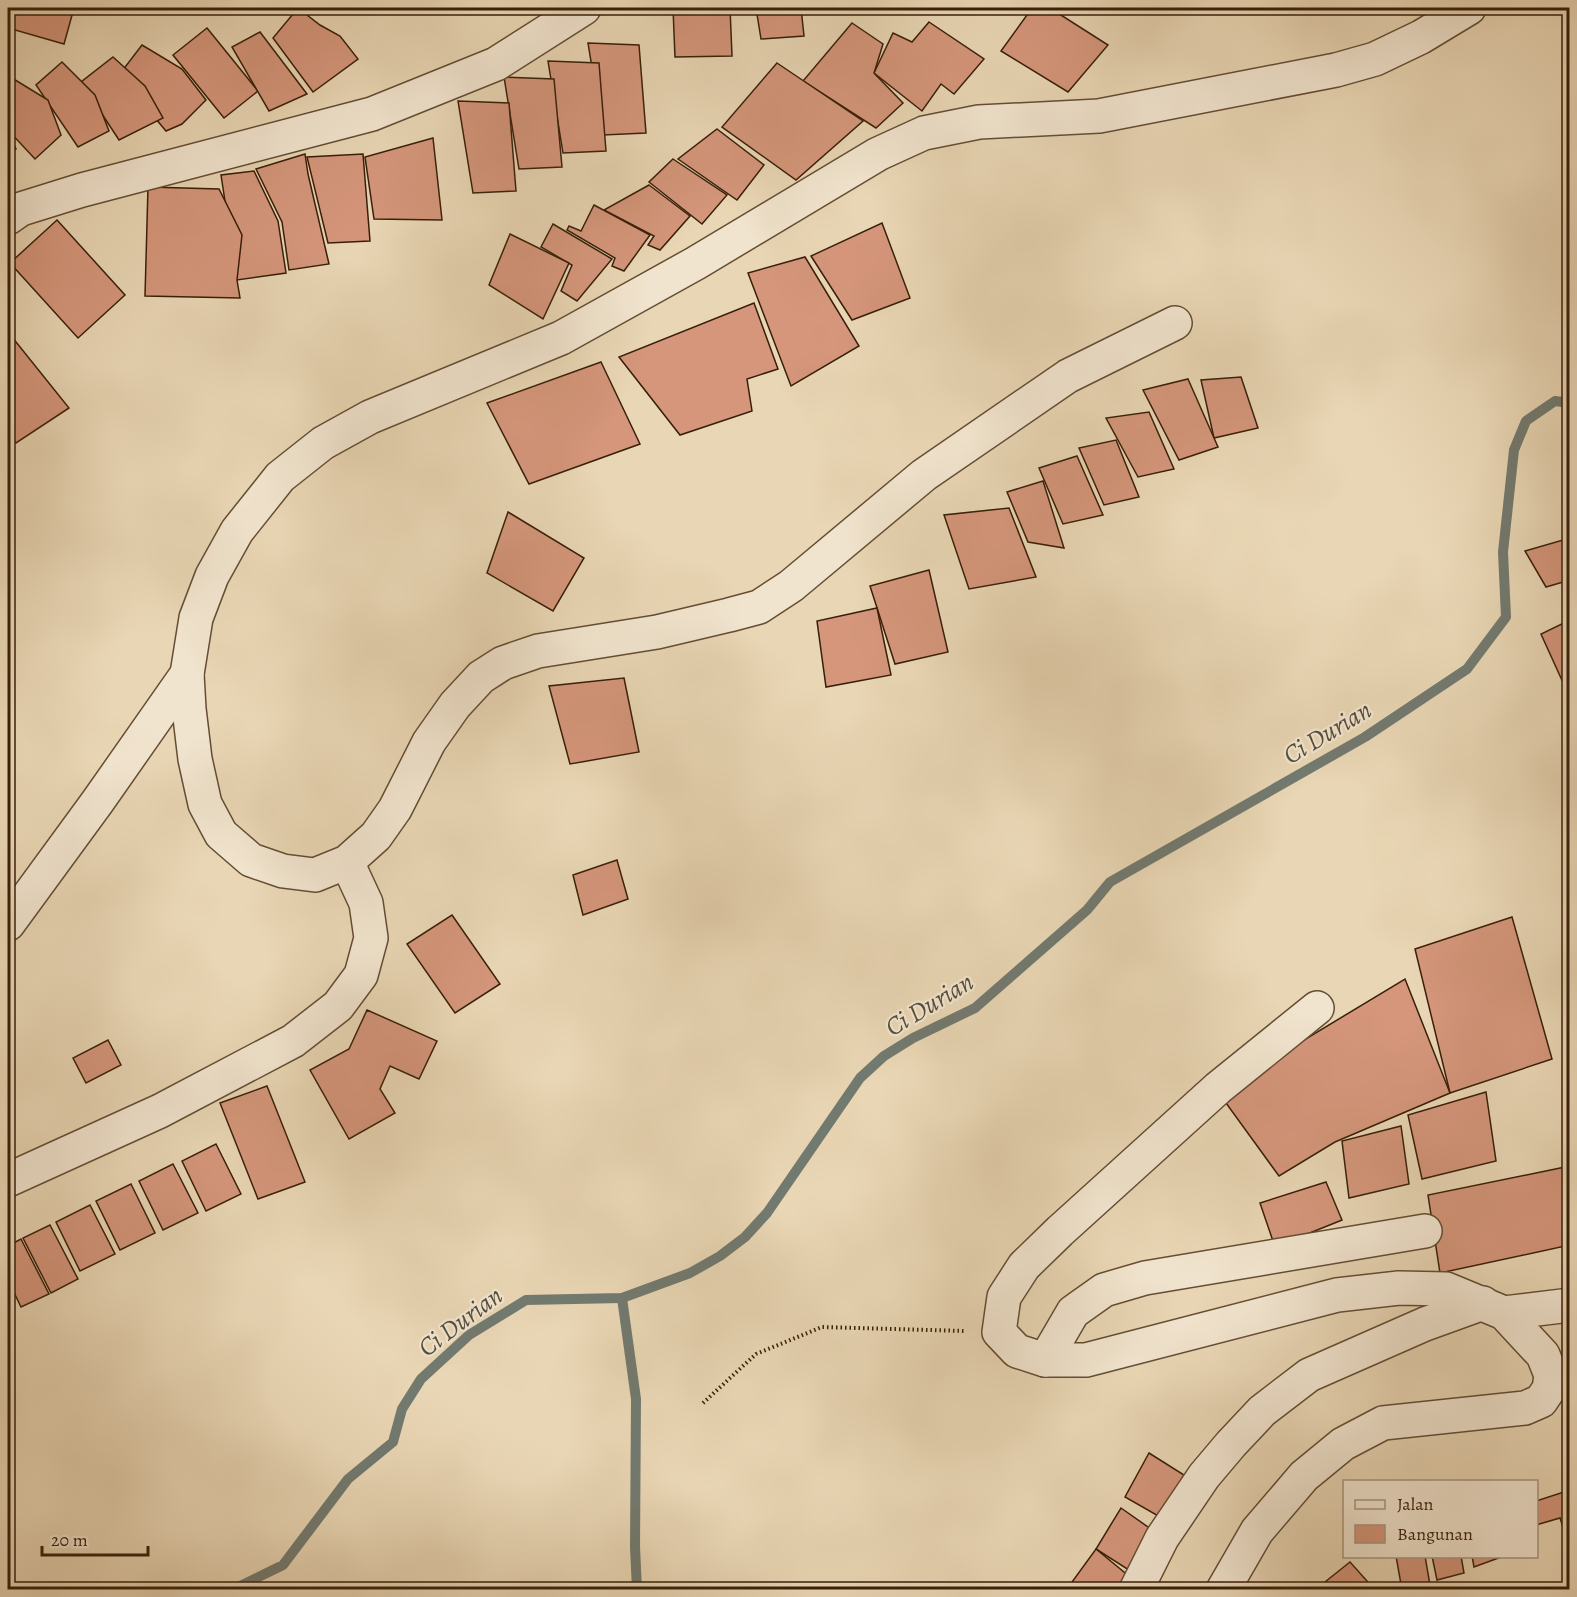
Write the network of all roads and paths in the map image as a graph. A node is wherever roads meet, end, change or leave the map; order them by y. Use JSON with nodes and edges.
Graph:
{"nodes":[{"id":1,"x":584,"y":8,"type":"edge"},
{"id":2,"x":1468,"y":8,"type":"edge"},
{"id":3,"x":8,"y":218,"type":"edge"},
{"id":4,"x":1175,"y":323,"type":"dead end"},
{"id":5,"x":187,"y":674,"type":"junction"},
{"id":6,"x":347,"y":862,"type":"junction"},
{"id":7,"x":8,"y":924,"type":"edge"},
{"id":8,"x":1317,"y":1008,"type":"dead end"},
{"id":9,"x":8,"y":1180,"type":"edge"},
{"id":10,"x":1425,"y":1231,"type":"dead end"},
{"id":11,"x":1569,"y":1305,"type":"edge"},
{"id":12,"x":1493,"y":1308,"type":"junction"},
{"id":13,"x":999,"y":1332,"type":"junction"},
{"id":14,"x":1045,"y":1360,"type":"junction"},
{"id":15,"x":702,"y":1403,"type":"dead end"},
{"id":16,"x":1136,"y":1590,"type":"edge"},
{"id":17,"x":1223,"y":1590,"type":"edge"}],
"edges":[{"from":1,"to":3,"type":"street"},
{"from":2,"to":5,"type":"street"},
{"from":4,"to":6,"type":"street"},
{"from":5,"to":6,"type":"street"},
{"from":5,"to":7,"type":"street"},
{"from":6,"to":9,"type":"street"},
{"from":8,"to":13,"type":"street"},
{"from":10,"to":14,"type":"street"},
{"from":11,"to":12,"type":"street"},
{"from":12,"to":14,"type":"street"},
{"from":12,"to":16,"type":"street"},
{"from":12,"to":17,"type":"street"},
{"from":13,"to":14,"type":"street"},
{"from":13,"to":15,"type":"path"}]}
